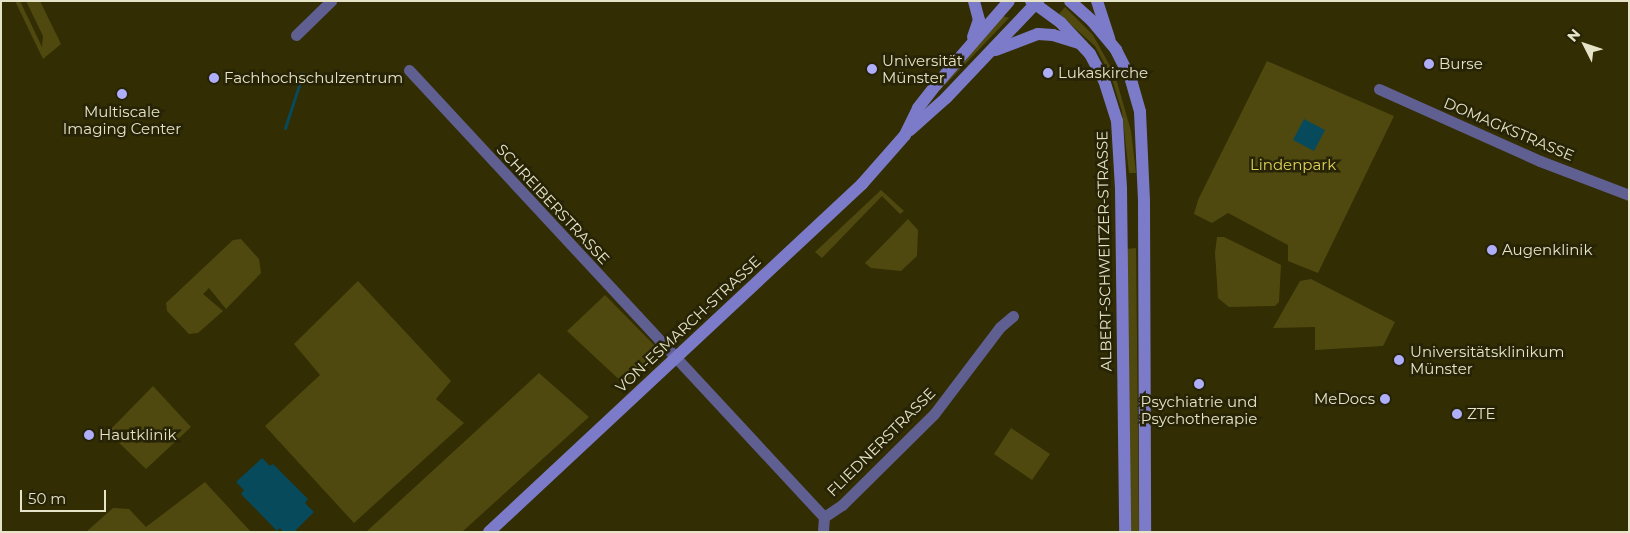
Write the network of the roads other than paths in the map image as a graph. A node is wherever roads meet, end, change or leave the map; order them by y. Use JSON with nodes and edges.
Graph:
{"nodes":[{"id":1,"x":331,"y":1,"type":"edge"},
{"id":2,"x":974,"y":1,"type":"edge"},
{"id":3,"x":1009,"y":1,"type":"edge"},
{"id":4,"x":1070,"y":1,"type":"edge"},
{"id":5,"x":1097,"y":1,"type":"edge"},
{"id":6,"x":1035,"y":2,"type":"edge"},
{"id":7,"x":296,"y":35,"type":"dead end"},
{"id":8,"x":1110,"y":41,"type":"junction"},
{"id":9,"x":1083,"y":45,"type":"junction"},
{"id":10,"x":969,"y":48,"type":"junction"},
{"id":11,"x":989,"y":53,"type":"junction"},
{"id":12,"x":409,"y":70,"type":"dead end"},
{"id":13,"x":1379,"y":89,"type":"dead end"},
{"id":14,"x":905,"y":135,"type":"junction"},
{"id":15,"x":1629,"y":195,"type":"edge"},
{"id":16,"x":1144,"y":201,"type":"junction"},
{"id":17,"x":1121,"y":203,"type":"junction"},
{"id":18,"x":1013,"y":316,"type":"dead end"},
{"id":19,"x":676,"y":358,"type":"junction"},
{"id":20,"x":824,"y":517,"type":"junction"},
{"id":21,"x":489,"y":532,"type":"edge"},
{"id":22,"x":822,"y":532,"type":"edge"},
{"id":23,"x":1125,"y":532,"type":"edge"},
{"id":24,"x":1145,"y":532,"type":"edge"}],
"edges":[{"from":1,"to":7,"type":"street"},
{"from":2,"to":10,"type":"street"},
{"from":3,"to":10,"type":"street","name":"VON-ESMARCH-STRASSE"},
{"from":4,"to":8,"type":"street"},
{"from":5,"to":8,"type":"street"},
{"from":6,"to":9,"type":"street","name":"ALBERT-SCHWEITZER-STRASSE"},
{"from":6,"to":11,"type":"street","name":"VON-ESMARCH-STRASSE"},
{"from":8,"to":16,"type":"street"},
{"from":9,"to":11,"type":"street"},
{"from":9,"to":17,"type":"street","name":"ALBERT-SCHWEITZER-STRASSE"},
{"from":10,"to":14,"type":"street","name":"VON-ESMARCH-STRASSE"},
{"from":11,"to":14,"type":"street","name":"VON-ESMARCH-STRASSE"},
{"from":12,"to":19,"type":"street","name":"SCHREIBERSTRASSE"},
{"from":13,"to":15,"type":"street","name":"DOMAGKSTRASSE"},
{"from":14,"to":19,"type":"street","name":"VON-ESMARCH-STRASSE"},
{"from":16,"to":17,"type":"street"},
{"from":16,"to":24,"type":"street"},
{"from":17,"to":23,"type":"street","name":"ALBERT-SCHWEITZER-STRASSE"},
{"from":18,"to":20,"type":"street","name":"FLIEDNERSTRASSE"},
{"from":19,"to":20,"type":"street","name":"FLIEDNERSTRASSE"},
{"from":19,"to":21,"type":"street","name":"VON-ESMARCH-STRASSE"},
{"from":20,"to":22,"type":"street","name":"FLIEDNERSTRASSE"}]}
